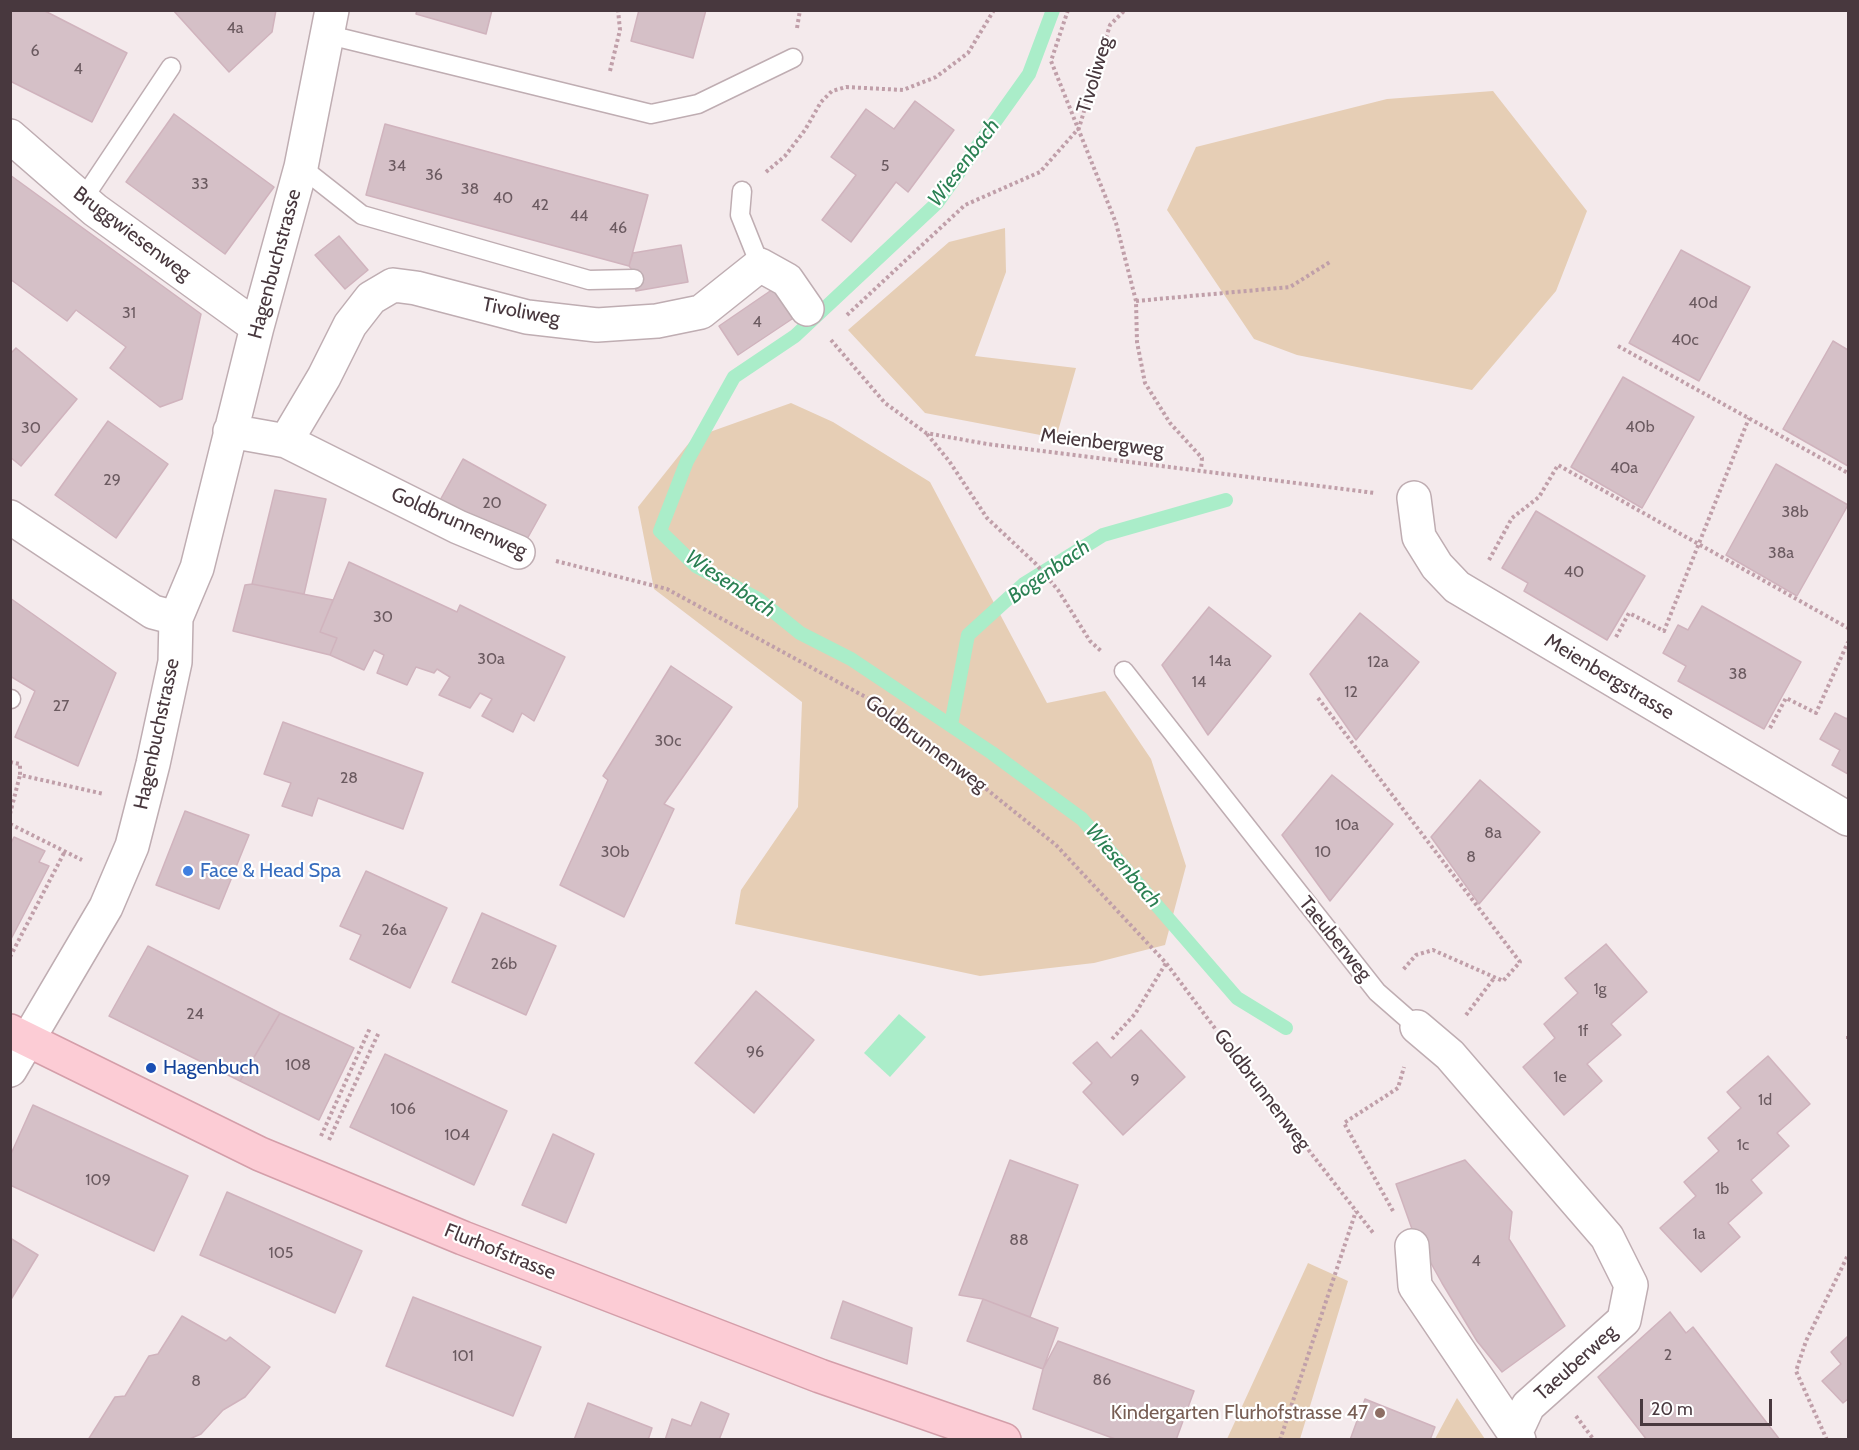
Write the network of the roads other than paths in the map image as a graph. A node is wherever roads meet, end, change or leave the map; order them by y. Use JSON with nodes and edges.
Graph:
{"nodes":[{"id":1,"x":331,"y":23,"type":"edge"},
{"id":2,"x":793,"y":58,"type":"dead end"},
{"id":3,"x":171,"y":67,"type":"dead end"},
{"id":4,"x":10,"y":136,"type":"edge"},
{"id":5,"x":301,"y":167,"type":"junction"},
{"id":6,"x":742,"y":191,"type":"road end"},
{"id":7,"x":83,"y":199,"type":"junction"},
{"id":8,"x":760,"y":265,"type":"junction"},
{"id":9,"x":634,"y":279,"type":"dead end"},
{"id":10,"x":807,"y":309,"type":"dead end"},
{"id":11,"x":257,"y":327,"type":"junction"},
{"id":12,"x":230,"y":431,"type":"junction"},
{"id":13,"x":286,"y":441,"type":"junction"},
{"id":14,"x":1414,"y":498,"type":"road end"},
{"id":15,"x":10,"y":517,"type":"edge"},
{"id":16,"x":518,"y":552,"type":"road end"},
{"id":17,"x":176,"y":618,"type":"junction"},
{"id":18,"x":1124,"y":671,"type":"road end"},
{"id":19,"x":1848,"y":819,"type":"edge"},
{"id":20,"x":1417,"y":1027,"type":"joint"},
{"id":21,"x":19,"y":1036,"type":"edge"},
{"id":22,"x":10,"y":1070,"type":"edge"},
{"id":23,"x":1412,"y":1246,"type":"road end"},
{"id":24,"x":1517,"y":1437,"type":"edge"},
{"id":25,"x":1004,"y":1440,"type":"edge"}],
"edges":[{"from":1,"to":2,"type":"lane","name":"Hagenbuchstrasse"},
{"from":1,"to":5,"type":"street","name":"Hagenbuchstrasse"},
{"from":3,"to":7,"type":"lane"},
{"from":4,"to":7,"type":"street","name":"Bruggwiesenweg"},
{"from":5,"to":9,"type":"lane","name":"Hagenbuchstrasse"},
{"from":5,"to":11,"type":"street","name":"Hagenbuchstrasse"},
{"from":6,"to":8,"type":"lane"},
{"from":7,"to":11,"type":"street","name":"Bruggwiesenweg"},
{"from":8,"to":10,"type":"street"},
{"from":8,"to":13,"type":"street","name":"Tivoliweg"},
{"from":11,"to":12,"type":"street","name":"Hagenbuchstrasse"},
{"from":12,"to":13,"type":"street","name":"Goldbrunnenweg"},
{"from":12,"to":17,"type":"street","name":"Hagenbuchstrasse"},
{"from":13,"to":16,"type":"street","name":"Goldbrunnenweg"},
{"from":14,"to":19,"type":"street","name":"Meienbergstrasse"},
{"from":15,"to":17,"type":"street"},
{"from":17,"to":21,"type":"street","name":"Hagenbuchstrasse"},
{"from":18,"to":20,"type":"lane","name":"Taeuberweg"},
{"from":20,"to":24,"type":"street","name":"Taeuberweg"},
{"from":21,"to":22,"type":"street","name":"Hagenbuchstrasse"},
{"from":21,"to":25,"type":"street","name":"Flurhofstrasse"},
{"from":23,"to":24,"type":"street"}]}
